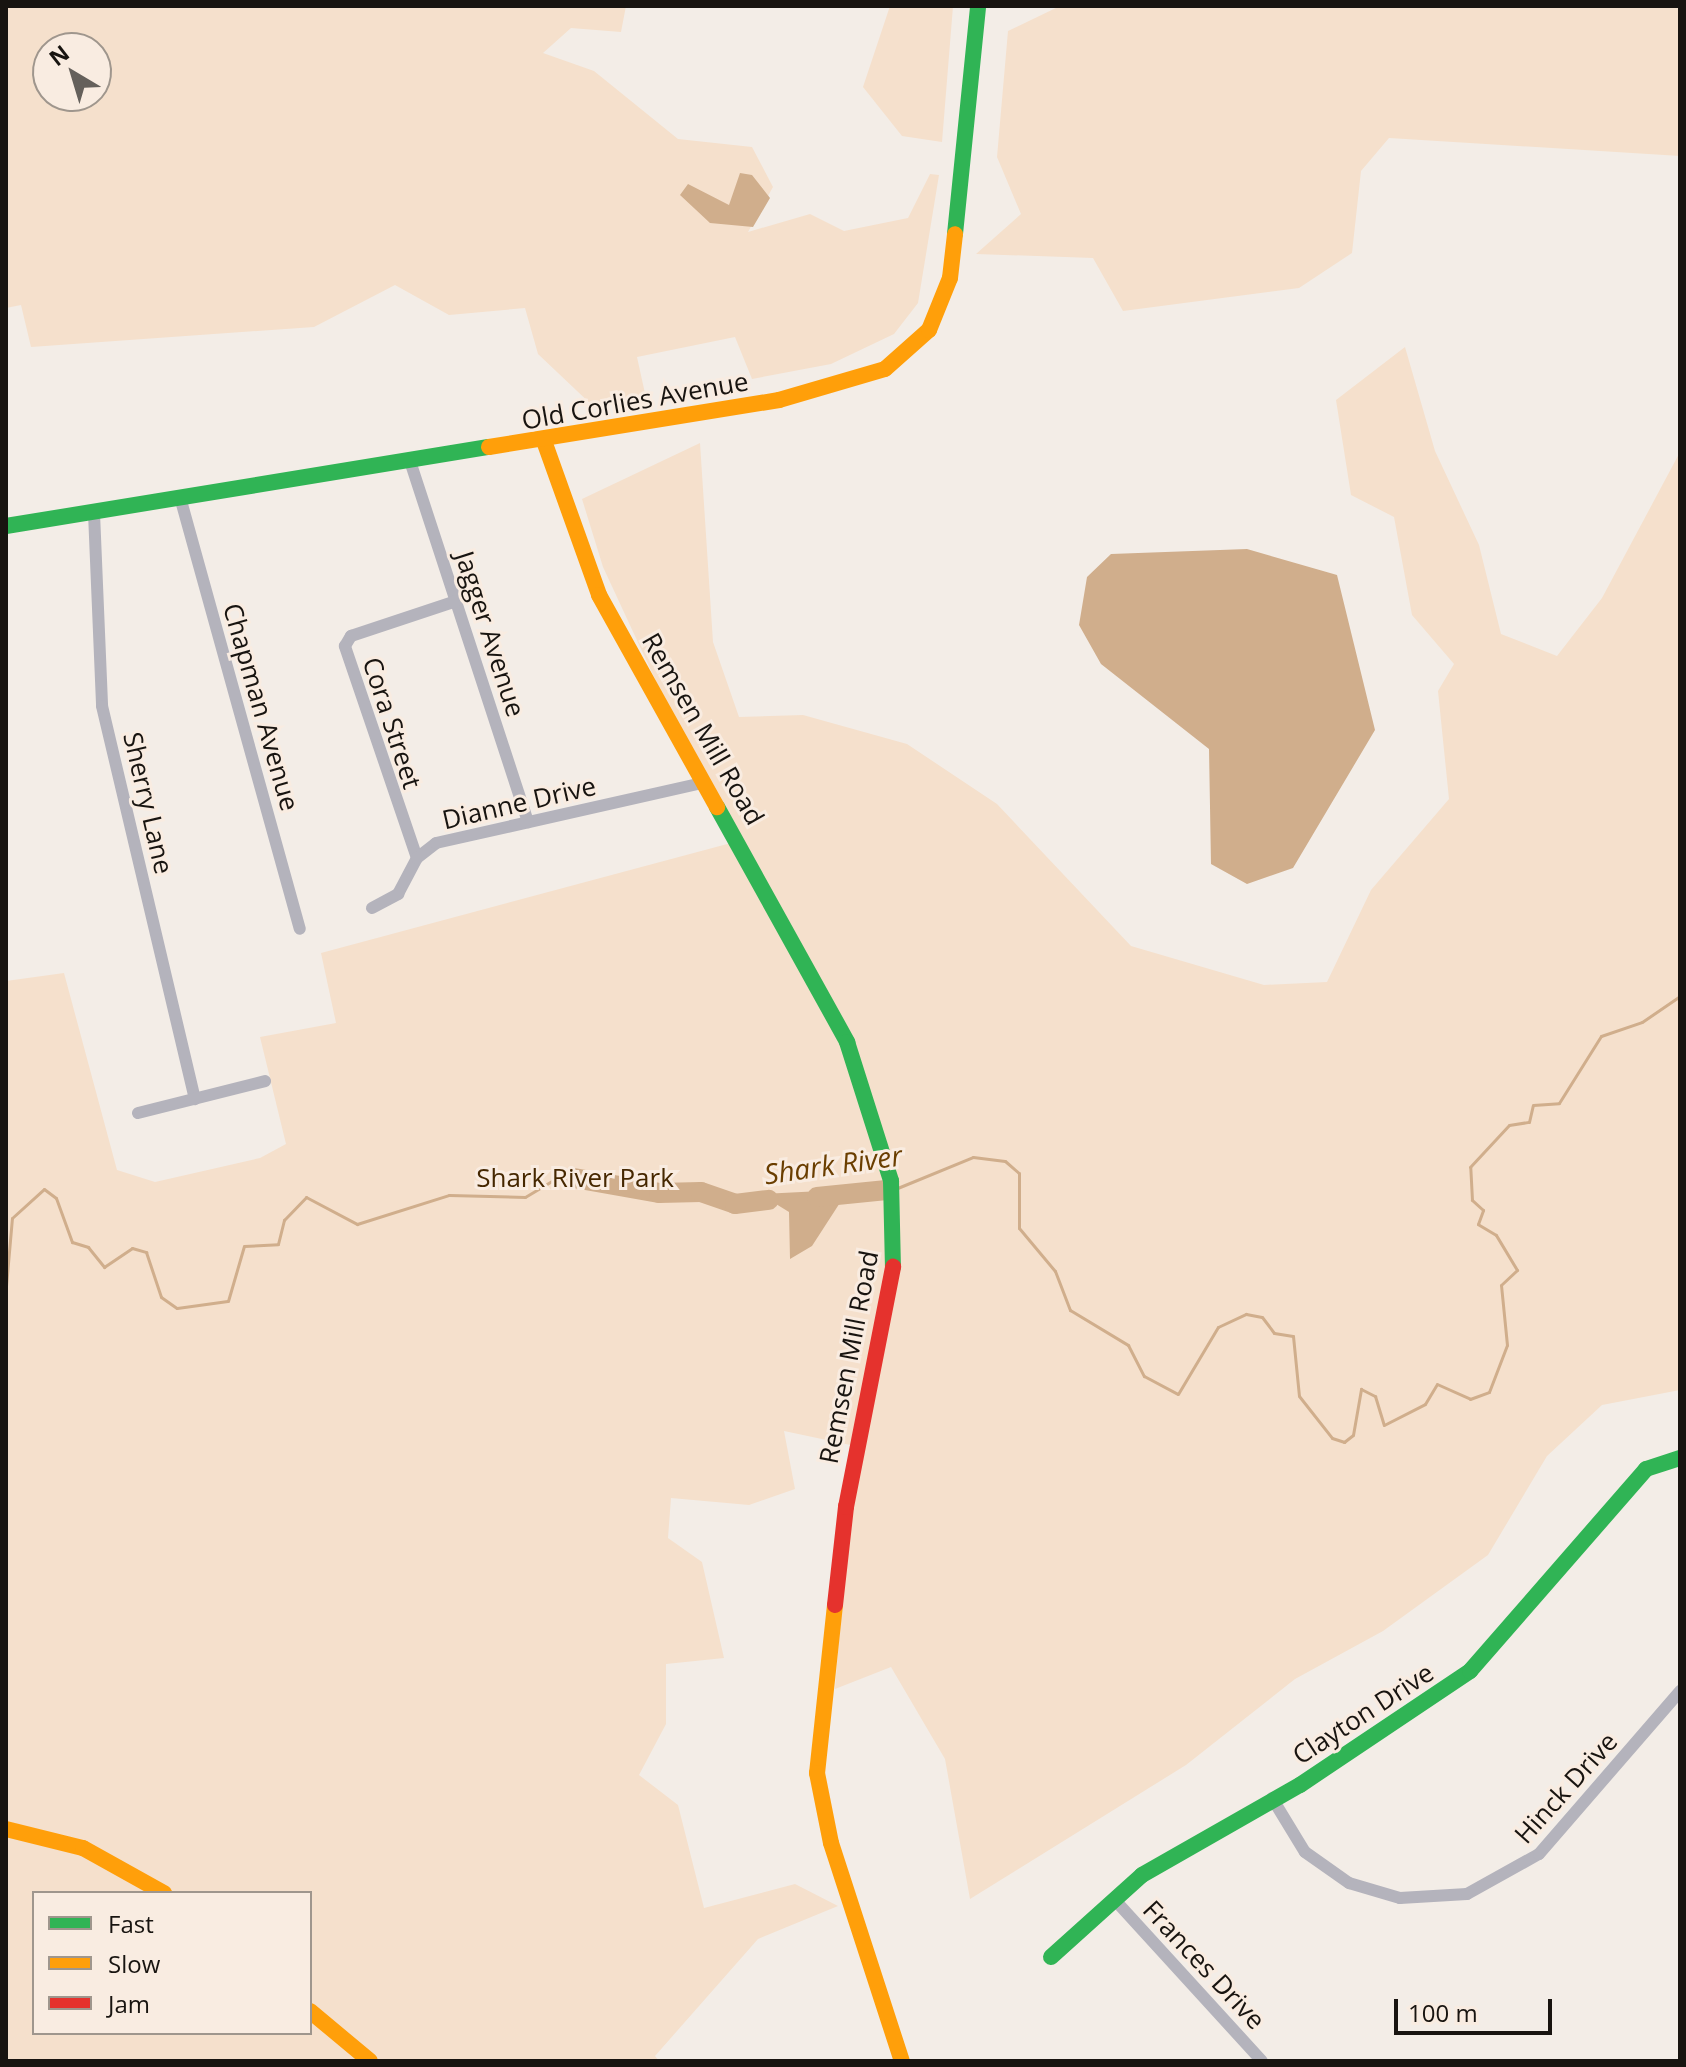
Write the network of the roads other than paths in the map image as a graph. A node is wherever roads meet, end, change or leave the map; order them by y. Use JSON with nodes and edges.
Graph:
{"nodes":[{"id":1,"x":978,"y":6,"type":"edge"},
{"id":2,"x":544,"y":441,"type":"junction"},
{"id":3,"x":410,"y":461,"type":"junction"},
{"id":4,"x":180,"y":497,"type":"junction"},
{"id":5,"x":94,"y":513,"type":"junction"},
{"id":6,"x":6,"y":526,"type":"edge"},
{"id":7,"x":456,"y":601,"type":"junction"},
{"id":8,"x":703,"y":783,"type":"junction"},
{"id":9,"x":528,"y":822,"type":"junction"},
{"id":10,"x":417,"y":858,"type":"junction"},
{"id":11,"x":372,"y":908,"type":"dead end"},
{"id":12,"x":300,"y":929,"type":"dead end"},
{"id":13,"x":265,"y":1081,"type":"dead end"},
{"id":14,"x":195,"y":1099,"type":"junction"},
{"id":15,"x":138,"y":1113,"type":"dead end"},
{"id":16,"x":1680,"y":1458,"type":"edge"},
{"id":17,"x":1680,"y":1691,"type":"edge"},
{"id":18,"x":1272,"y":1798,"type":"junction"},
{"id":19,"x":6,"y":1829,"type":"edge"},
{"id":20,"x":160,"y":1891,"type":"edge"},
{"id":21,"x":1114,"y":1899,"type":"junction"},
{"id":22,"x":1051,"y":1957,"type":"dead end"},
{"id":23,"x":312,"y":2013,"type":"edge"},
{"id":24,"x":370,"y":2061,"type":"edge"},
{"id":25,"x":902,"y":2061,"type":"edge"},
{"id":26,"x":1262,"y":2061,"type":"edge"}],
"edges":[{"from":1,"to":2,"type":"street","name":"Old Corlies Avenue"},
{"from":2,"to":3,"type":"street","name":"Old Corlies Avenue"},
{"from":2,"to":8,"type":"street","name":"Remsen Mill Road"},
{"from":3,"to":4,"type":"street","name":"Old Corlies Avenue"},
{"from":3,"to":7,"type":"street","name":"Jagger Avenue"},
{"from":4,"to":5,"type":"street","name":"Old Corlies Avenue"},
{"from":4,"to":12,"type":"street","name":"Chapman Avenue"},
{"from":5,"to":6,"type":"street","name":"Old Corlies Avenue"},
{"from":5,"to":14,"type":"street","name":"Sherry Lane"},
{"from":7,"to":9,"type":"street","name":"Jagger Avenue"},
{"from":7,"to":10,"type":"street","name":"Cora Street"},
{"from":8,"to":9,"type":"street","name":"Dianne Drive"},
{"from":8,"to":25,"type":"street","name":"Remsen Mill Road"},
{"from":9,"to":10,"type":"street","name":"Dianne Drive"},
{"from":10,"to":11,"type":"street","name":"Dianne Drive"},
{"from":13,"to":14,"type":"street"},
{"from":14,"to":15,"type":"street"},
{"from":16,"to":18,"type":"street","name":"Clayton Drive"},
{"from":17,"to":18,"type":"street","name":"Hinck Drive"},
{"from":18,"to":21,"type":"street","name":"Clayton Drive"},
{"from":19,"to":20,"type":"street"},
{"from":21,"to":22,"type":"street","name":"Clayton Drive"},
{"from":21,"to":26,"type":"street","name":"Frances Drive"},
{"from":23,"to":24,"type":"street"}]}
